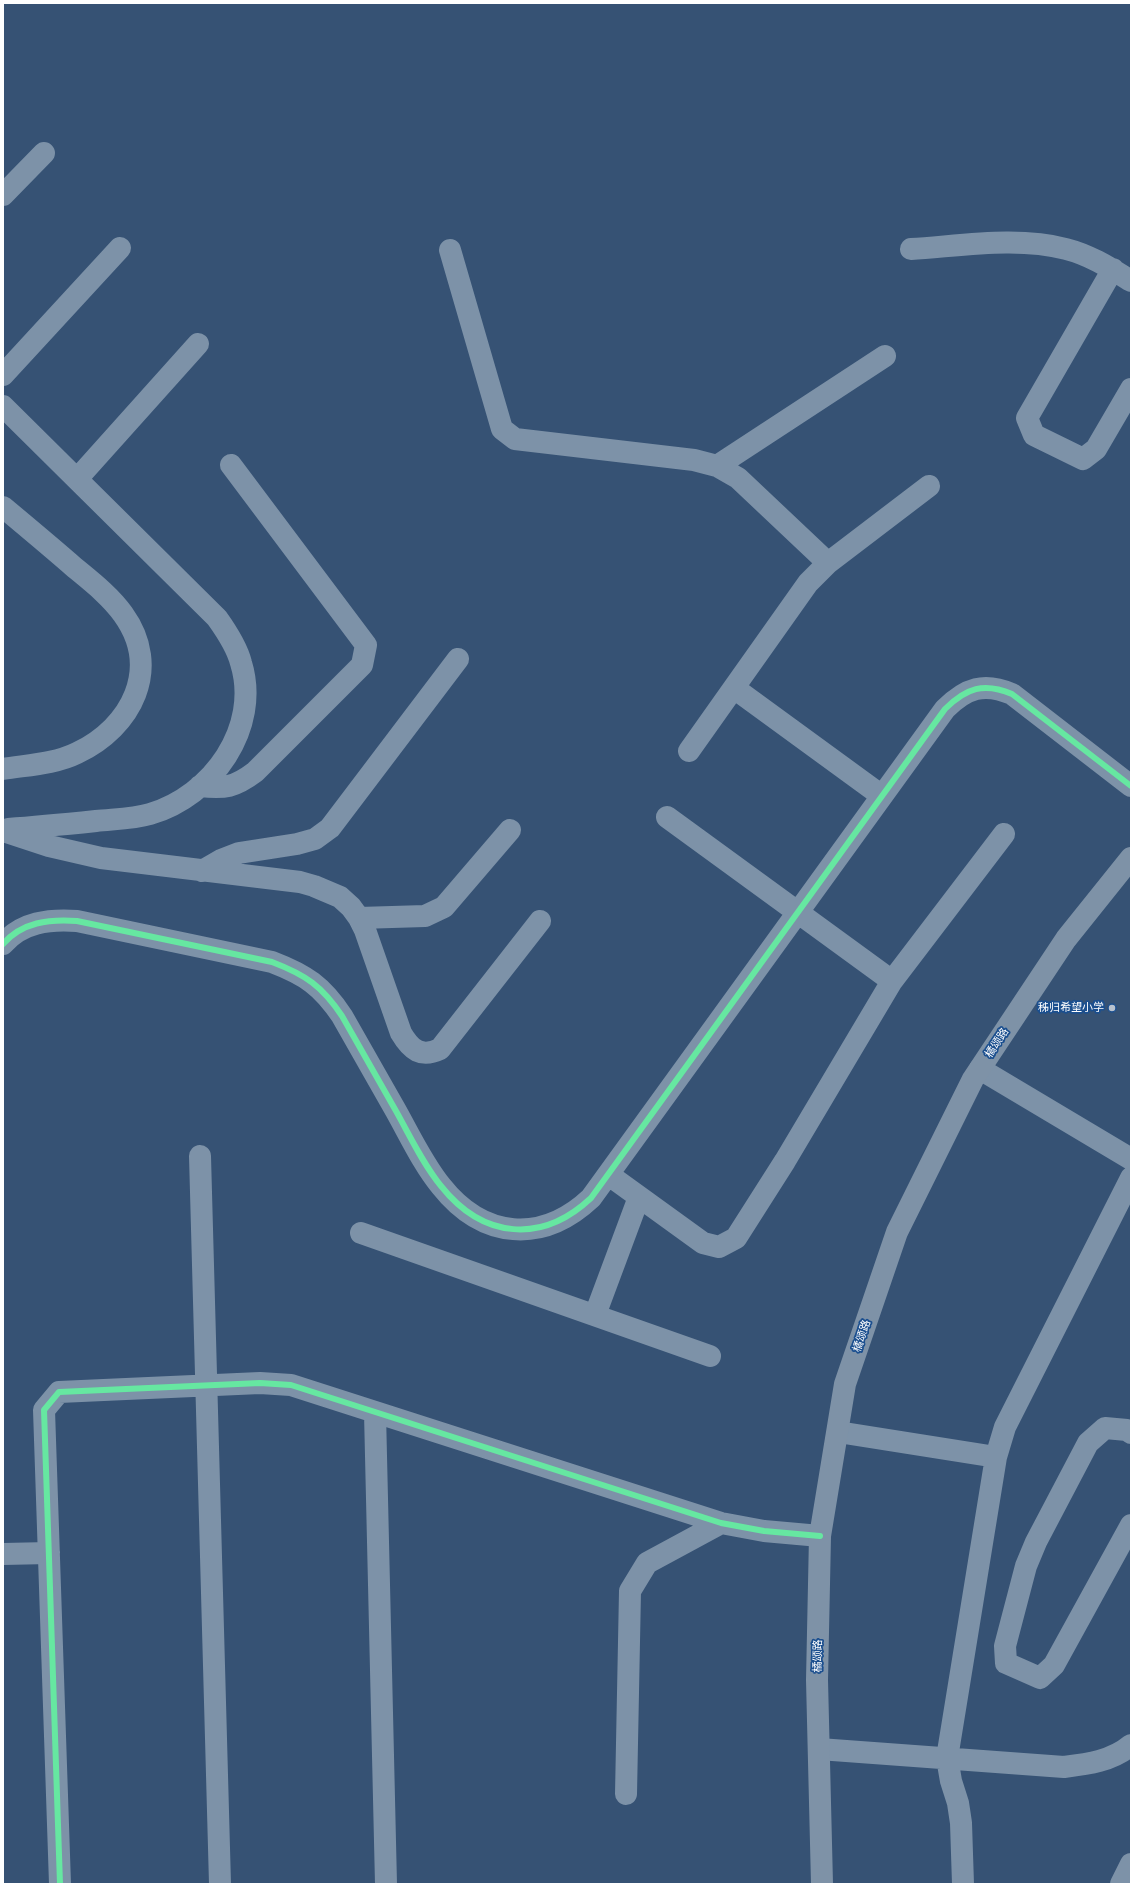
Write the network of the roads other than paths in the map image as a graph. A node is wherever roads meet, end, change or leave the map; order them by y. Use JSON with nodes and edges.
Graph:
{"nodes":[{"id":1,"x":44,"y":153,"type":"dead end"},
{"id":2,"x":3,"y":195,"type":"edge"},
{"id":3,"x":120,"y":248,"type":"dead end"},
{"id":4,"x":911,"y":249,"type":"dead end"},
{"id":5,"x":450,"y":250,"type":"dead end"},
{"id":6,"x":1113,"y":269,"type":"junction"},
{"id":7,"x":1131,"y":281,"type":"edge"},
{"id":8,"x":198,"y":344,"type":"dead end"},
{"id":9,"x":885,"y":356,"type":"dead end"},
{"id":10,"x":3,"y":375,"type":"edge"},
{"id":11,"x":1131,"y":389,"type":"edge"},
{"id":12,"x":3,"y":406,"type":"edge"},
{"id":13,"x":231,"y":465,"type":"dead end"},
{"id":14,"x":717,"y":466,"type":"junction"},
{"id":15,"x":77,"y":479,"type":"junction"},
{"id":16,"x":929,"y":486,"type":"dead end"},
{"id":17,"x":3,"y":507,"type":"edge"},
{"id":18,"x":828,"y":563,"type":"junction"},
{"id":19,"x":458,"y":658,"type":"dead end"},
{"id":20,"x":734,"y":688,"type":"junction"},
{"id":21,"x":689,"y":751,"type":"dead end"},
{"id":22,"x":3,"y":768,"type":"edge"},
{"id":23,"x":200,"y":786,"type":"junction"},
{"id":24,"x":1131,"y":786,"type":"edge"},
{"id":25,"x":882,"y":796,"type":"junction"},
{"id":26,"x":667,"y":817,"type":"dead end"},
{"id":27,"x":3,"y":830,"type":"edge"},
{"id":28,"x":510,"y":830,"type":"dead end"},
{"id":29,"x":1004,"y":834,"type":"dead end"},
{"id":30,"x":1131,"y":858,"type":"edge"},
{"id":31,"x":202,"y":871,"type":"junction"},
{"id":32,"x":798,"y":912,"type":"junction"},
{"id":33,"x":359,"y":918,"type":"junction"},
{"id":34,"x":540,"y":921,"type":"dead end"},
{"id":35,"x":3,"y":944,"type":"edge"},
{"id":36,"x":892,"y":981,"type":"junction"},
{"id":37,"x":980,"y":1069,"type":"junction"},
{"id":38,"x":200,"y":1156,"type":"dead end"},
{"id":39,"x":1131,"y":1159,"type":"edge"},
{"id":40,"x":608,"y":1174,"type":"junction"},
{"id":41,"x":1131,"y":1178,"type":"edge"},
{"id":42,"x":639,"y":1197,"type":"junction"},
{"id":43,"x":361,"y":1233,"type":"dead end"},
{"id":44,"x":595,"y":1315,"type":"junction"},
{"id":45,"x":710,"y":1356,"type":"dead end"},
{"id":46,"x":206,"y":1385,"type":"junction"},
{"id":47,"x":375,"y":1413,"type":"junction"},
{"id":48,"x":838,"y":1432,"type":"junction"},
{"id":49,"x":1131,"y":1433,"type":"edge"},
{"id":50,"x":996,"y":1457,"type":"junction"},
{"id":51,"x":721,"y":1523,"type":"junction"},
{"id":52,"x":1131,"y":1525,"type":"edge"},
{"id":53,"x":820,"y":1536,"type":"junction"},
{"id":54,"x":49,"y":1553,"type":"junction"},
{"id":55,"x":3,"y":1554,"type":"edge"},
{"id":56,"x":1131,"y":1745,"type":"edge"},
{"id":57,"x":819,"y":1749,"type":"junction"},
{"id":58,"x":948,"y":1758,"type":"junction"},
{"id":59,"x":626,"y":1794,"type":"dead end"},
{"id":60,"x":1131,"y":1864,"type":"edge"},
{"id":61,"x":60,"y":1884,"type":"edge"},
{"id":62,"x":220,"y":1884,"type":"edge"},
{"id":63,"x":386,"y":1884,"type":"edge"},
{"id":64,"x":822,"y":1884,"type":"edge"},
{"id":65,"x":963,"y":1884,"type":"edge"},
{"id":66,"x":1121,"y":1884,"type":"edge"}],
"edges":[{"from":1,"to":2,"type":"street"},
{"from":3,"to":10,"type":"street"},
{"from":4,"to":6,"type":"street"},
{"from":5,"to":14,"type":"street"},
{"from":6,"to":7,"type":"street"},
{"from":6,"to":11,"type":"street"},
{"from":8,"to":15,"type":"street"},
{"from":9,"to":14,"type":"street"},
{"from":12,"to":15,"type":"street"},
{"from":13,"to":23,"type":"street"},
{"from":14,"to":18,"type":"street"},
{"from":15,"to":23,"type":"street"},
{"from":16,"to":18,"type":"street"},
{"from":17,"to":22,"type":"street"},
{"from":18,"to":20,"type":"street"},
{"from":19,"to":31,"type":"street"},
{"from":20,"to":21,"type":"street"},
{"from":20,"to":25,"type":"street"},
{"from":23,"to":27,"type":"street"},
{"from":24,"to":25,"type":"street"},
{"from":25,"to":32,"type":"street"},
{"from":26,"to":32,"type":"street"},
{"from":27,"to":31,"type":"street"},
{"from":28,"to":33,"type":"street"},
{"from":29,"to":36,"type":"street"},
{"from":30,"to":37,"type":"highway","name":"橘颂路"},
{"from":31,"to":33,"type":"street"},
{"from":32,"to":36,"type":"street"},
{"from":32,"to":40,"type":"street"},
{"from":33,"to":34,"type":"street"},
{"from":35,"to":40,"type":"street"},
{"from":36,"to":42,"type":"street"},
{"from":37,"to":39,"type":"street"},
{"from":37,"to":48,"type":"highway","name":"橘颂路"},
{"from":38,"to":46,"type":"street"},
{"from":40,"to":42,"type":"street"},
{"from":41,"to":50,"type":"street"},
{"from":42,"to":44,"type":"street"},
{"from":43,"to":44,"type":"street"},
{"from":44,"to":45,"type":"street"},
{"from":46,"to":47,"type":"street"},
{"from":46,"to":54,"type":"street"},
{"from":46,"to":62,"type":"street"},
{"from":47,"to":51,"type":"street"},
{"from":47,"to":63,"type":"street"},
{"from":48,"to":50,"type":"street"},
{"from":48,"to":53,"type":"highway","name":"橘颂路"},
{"from":49,"to":52,"type":"street"},
{"from":50,"to":58,"type":"street"},
{"from":51,"to":53,"type":"street"},
{"from":51,"to":59,"type":"street"},
{"from":53,"to":57,"type":"highway","name":"橘颂路"},
{"from":54,"to":55,"type":"street"},
{"from":54,"to":61,"type":"street"},
{"from":56,"to":58,"type":"street"},
{"from":57,"to":58,"type":"street"},
{"from":57,"to":64,"type":"highway","name":"橘颂路"},
{"from":58,"to":65,"type":"street"},
{"from":60,"to":66,"type":"street"}]}
